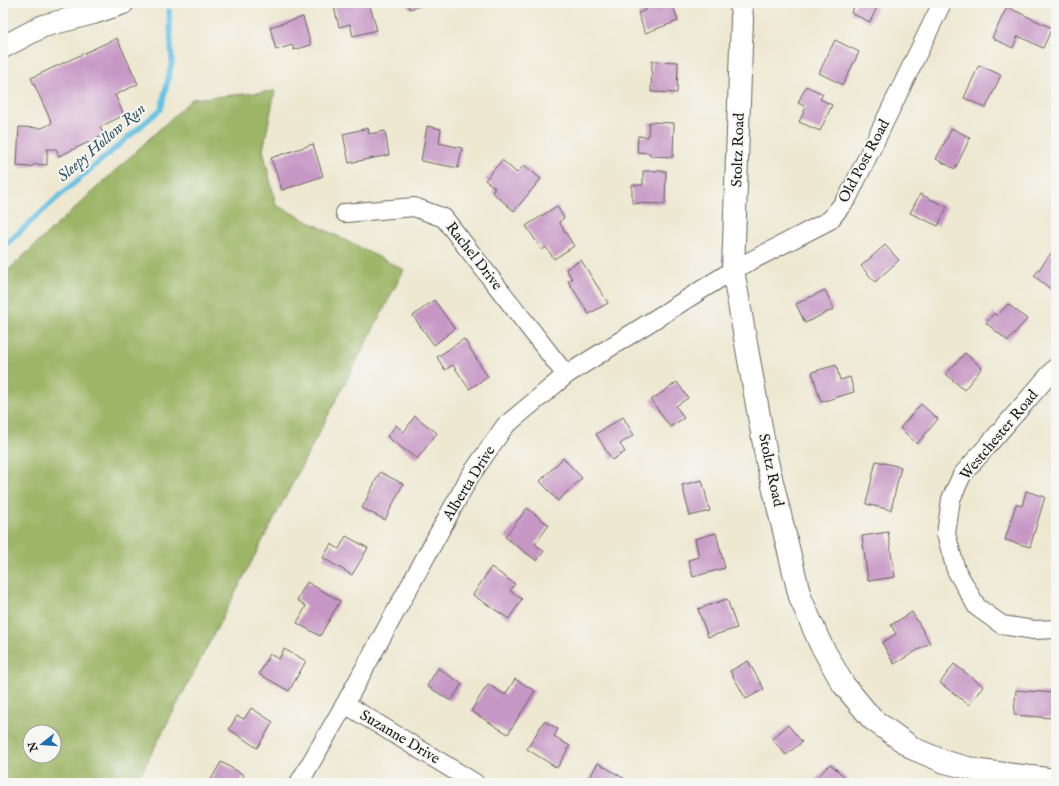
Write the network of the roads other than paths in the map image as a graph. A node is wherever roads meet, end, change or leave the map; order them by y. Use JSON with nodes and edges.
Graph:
{"nodes":[{"id":1,"x":123,"y":3,"type":"edge"},
{"id":2,"x":741,"y":3,"type":"edge"},
{"id":3,"x":942,"y":3,"type":"edge"},
{"id":4,"x":3,"y":47,"type":"edge"},
{"id":5,"x":345,"y":213,"type":"dead end"},
{"id":6,"x":733,"y":270,"type":"junction"},
{"id":7,"x":1056,"y":367,"type":"edge"},
{"id":8,"x":566,"y":375,"type":"junction"},
{"id":9,"x":1056,"y":629,"type":"edge"},
{"id":10,"x":345,"y":704,"type":"junction"},
{"id":11,"x":1056,"y":780,"type":"edge"},
{"id":12,"x":299,"y":783,"type":"edge"},
{"id":13,"x":475,"y":783,"type":"edge"}],
"edges":[{"from":1,"to":4,"type":"street"},
{"from":2,"to":6,"type":"street","name":"Stoltz Road"},
{"from":3,"to":6,"type":"street","name":"Old Post Road"},
{"from":5,"to":8,"type":"street","name":"Rachel Drive"},
{"from":6,"to":8,"type":"street","name":"Alberta Drive"},
{"from":6,"to":11,"type":"street","name":"Stoltz Road"},
{"from":7,"to":9,"type":"street","name":"Westchester Road"},
{"from":8,"to":10,"type":"street","name":"Alberta Drive"},
{"from":10,"to":12,"type":"street","name":"Alberta Drive"},
{"from":10,"to":13,"type":"street","name":"Suzanne Drive"}]}
